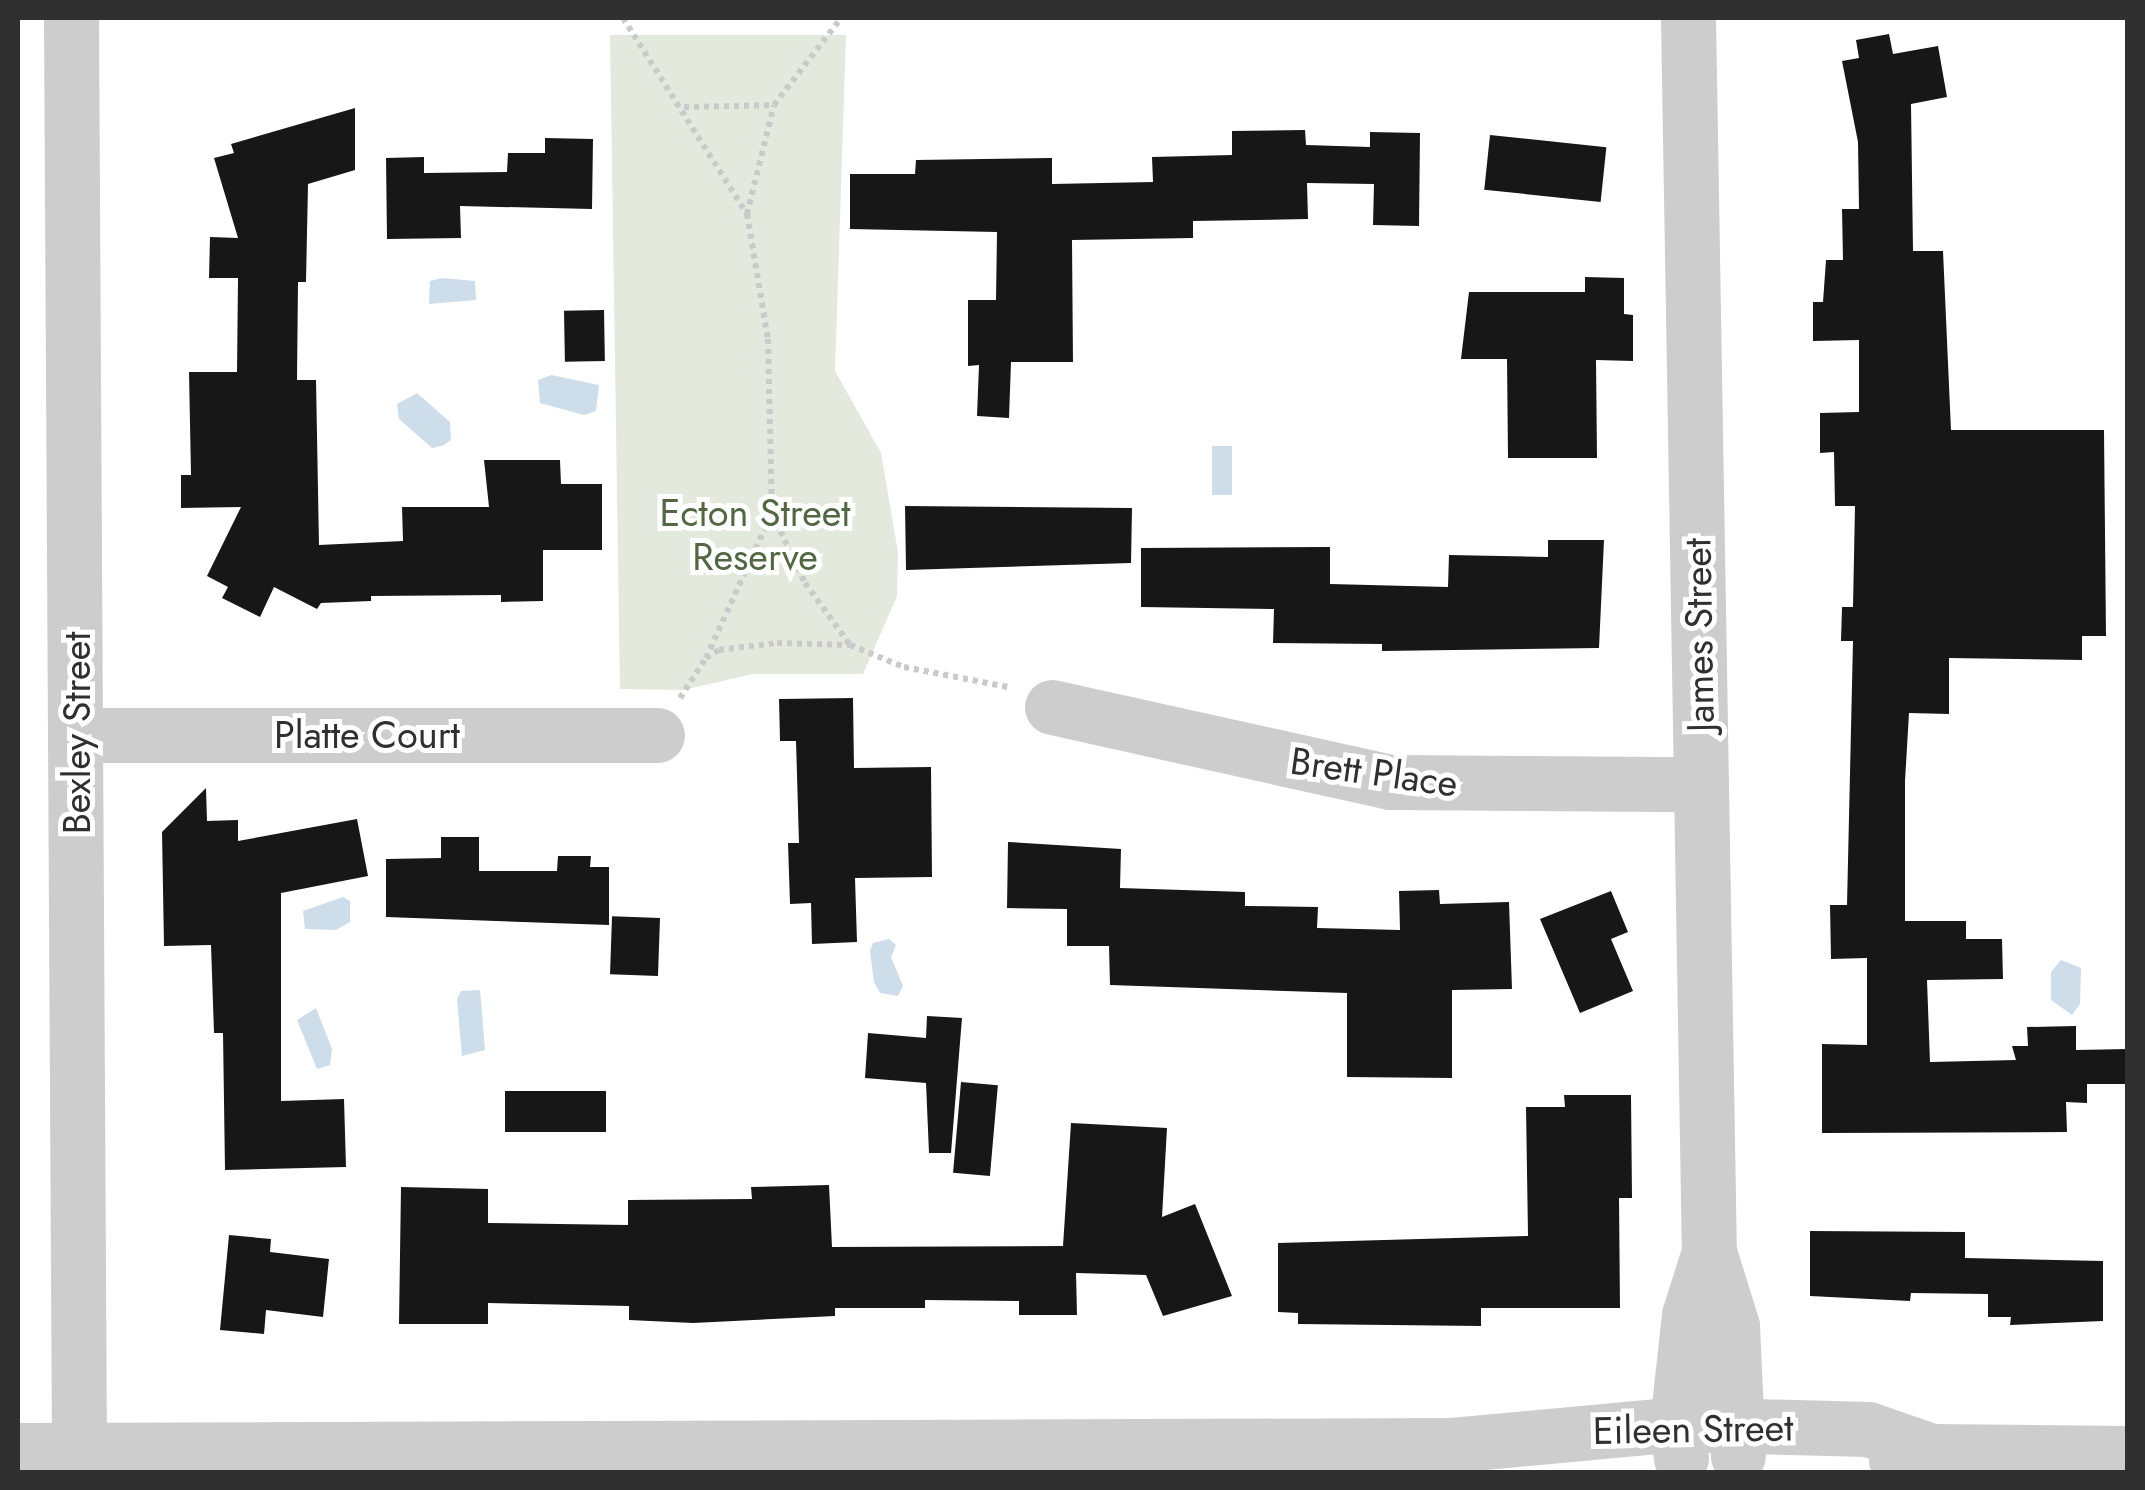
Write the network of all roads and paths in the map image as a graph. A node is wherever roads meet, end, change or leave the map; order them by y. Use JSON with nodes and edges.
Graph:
{"nodes":[{"id":1,"x":70,"y":18,"type":"edge"},
{"id":2,"x":623,"y":18,"type":"edge"},
{"id":3,"x":841,"y":18,"type":"edge"},
{"id":4,"x":1688,"y":18,"type":"edge"},
{"id":5,"x":774,"y":104,"type":"junction"},
{"id":6,"x":682,"y":107,"type":"junction"},
{"id":7,"x":747,"y":214,"type":"junction"},
{"id":8,"x":772,"y":514,"type":"junction"},
{"id":9,"x":850,"y":645,"type":"junction"},
{"id":10,"x":706,"y":658,"type":"junction"},
{"id":11,"x":1030,"y":697,"type":"joint"},
{"id":12,"x":77,"y":735,"type":"junction"},
{"id":13,"x":657,"y":735,"type":"joint"},
{"id":14,"x":1701,"y":784,"type":"junction"},
{"id":15,"x":1709,"y":1252,"type":"junction"},
{"id":16,"x":1679,"y":1441,"type":"junction"},
{"id":17,"x":1738,"y":1441,"type":"junction"},
{"id":18,"x":18,"y":1450,"type":"edge"},
{"id":19,"x":79,"y":1450,"type":"junction"},
{"id":20,"x":2128,"y":1453,"type":"edge"}],
"edges":[{"from":1,"to":12,"type":"street","name":"Bexley Street"},
{"from":2,"to":6,"type":"path"},
{"from":3,"to":5,"type":"path"},
{"from":4,"to":14,"type":"street","name":"James Street"},
{"from":5,"to":6,"type":"path"},
{"from":5,"to":7,"type":"path"},
{"from":6,"to":7,"type":"path"},
{"from":7,"to":8,"type":"path"},
{"from":8,"to":9,"type":"path"},
{"from":8,"to":10,"type":"path"},
{"from":9,"to":10,"type":"path"},
{"from":9,"to":11,"type":"path"},
{"from":10,"to":13,"type":"path"},
{"from":11,"to":14,"type":"street","name":"Brett Place"},
{"from":12,"to":13,"type":"street","name":"Platte Court"},
{"from":12,"to":19,"type":"street","name":"Bexley Street"},
{"from":14,"to":15,"type":"street","name":"James Street"},
{"from":15,"to":16,"type":"street","name":"James Street"},
{"from":15,"to":17,"type":"street","name":"James Street"},
{"from":16,"to":17,"type":"street","name":"Eileen Street"},
{"from":16,"to":19,"type":"street","name":"Eileen Street"},
{"from":17,"to":20,"type":"street","name":"Eileen Street"},
{"from":18,"to":19,"type":"street","name":"Eileen Street"}]}
